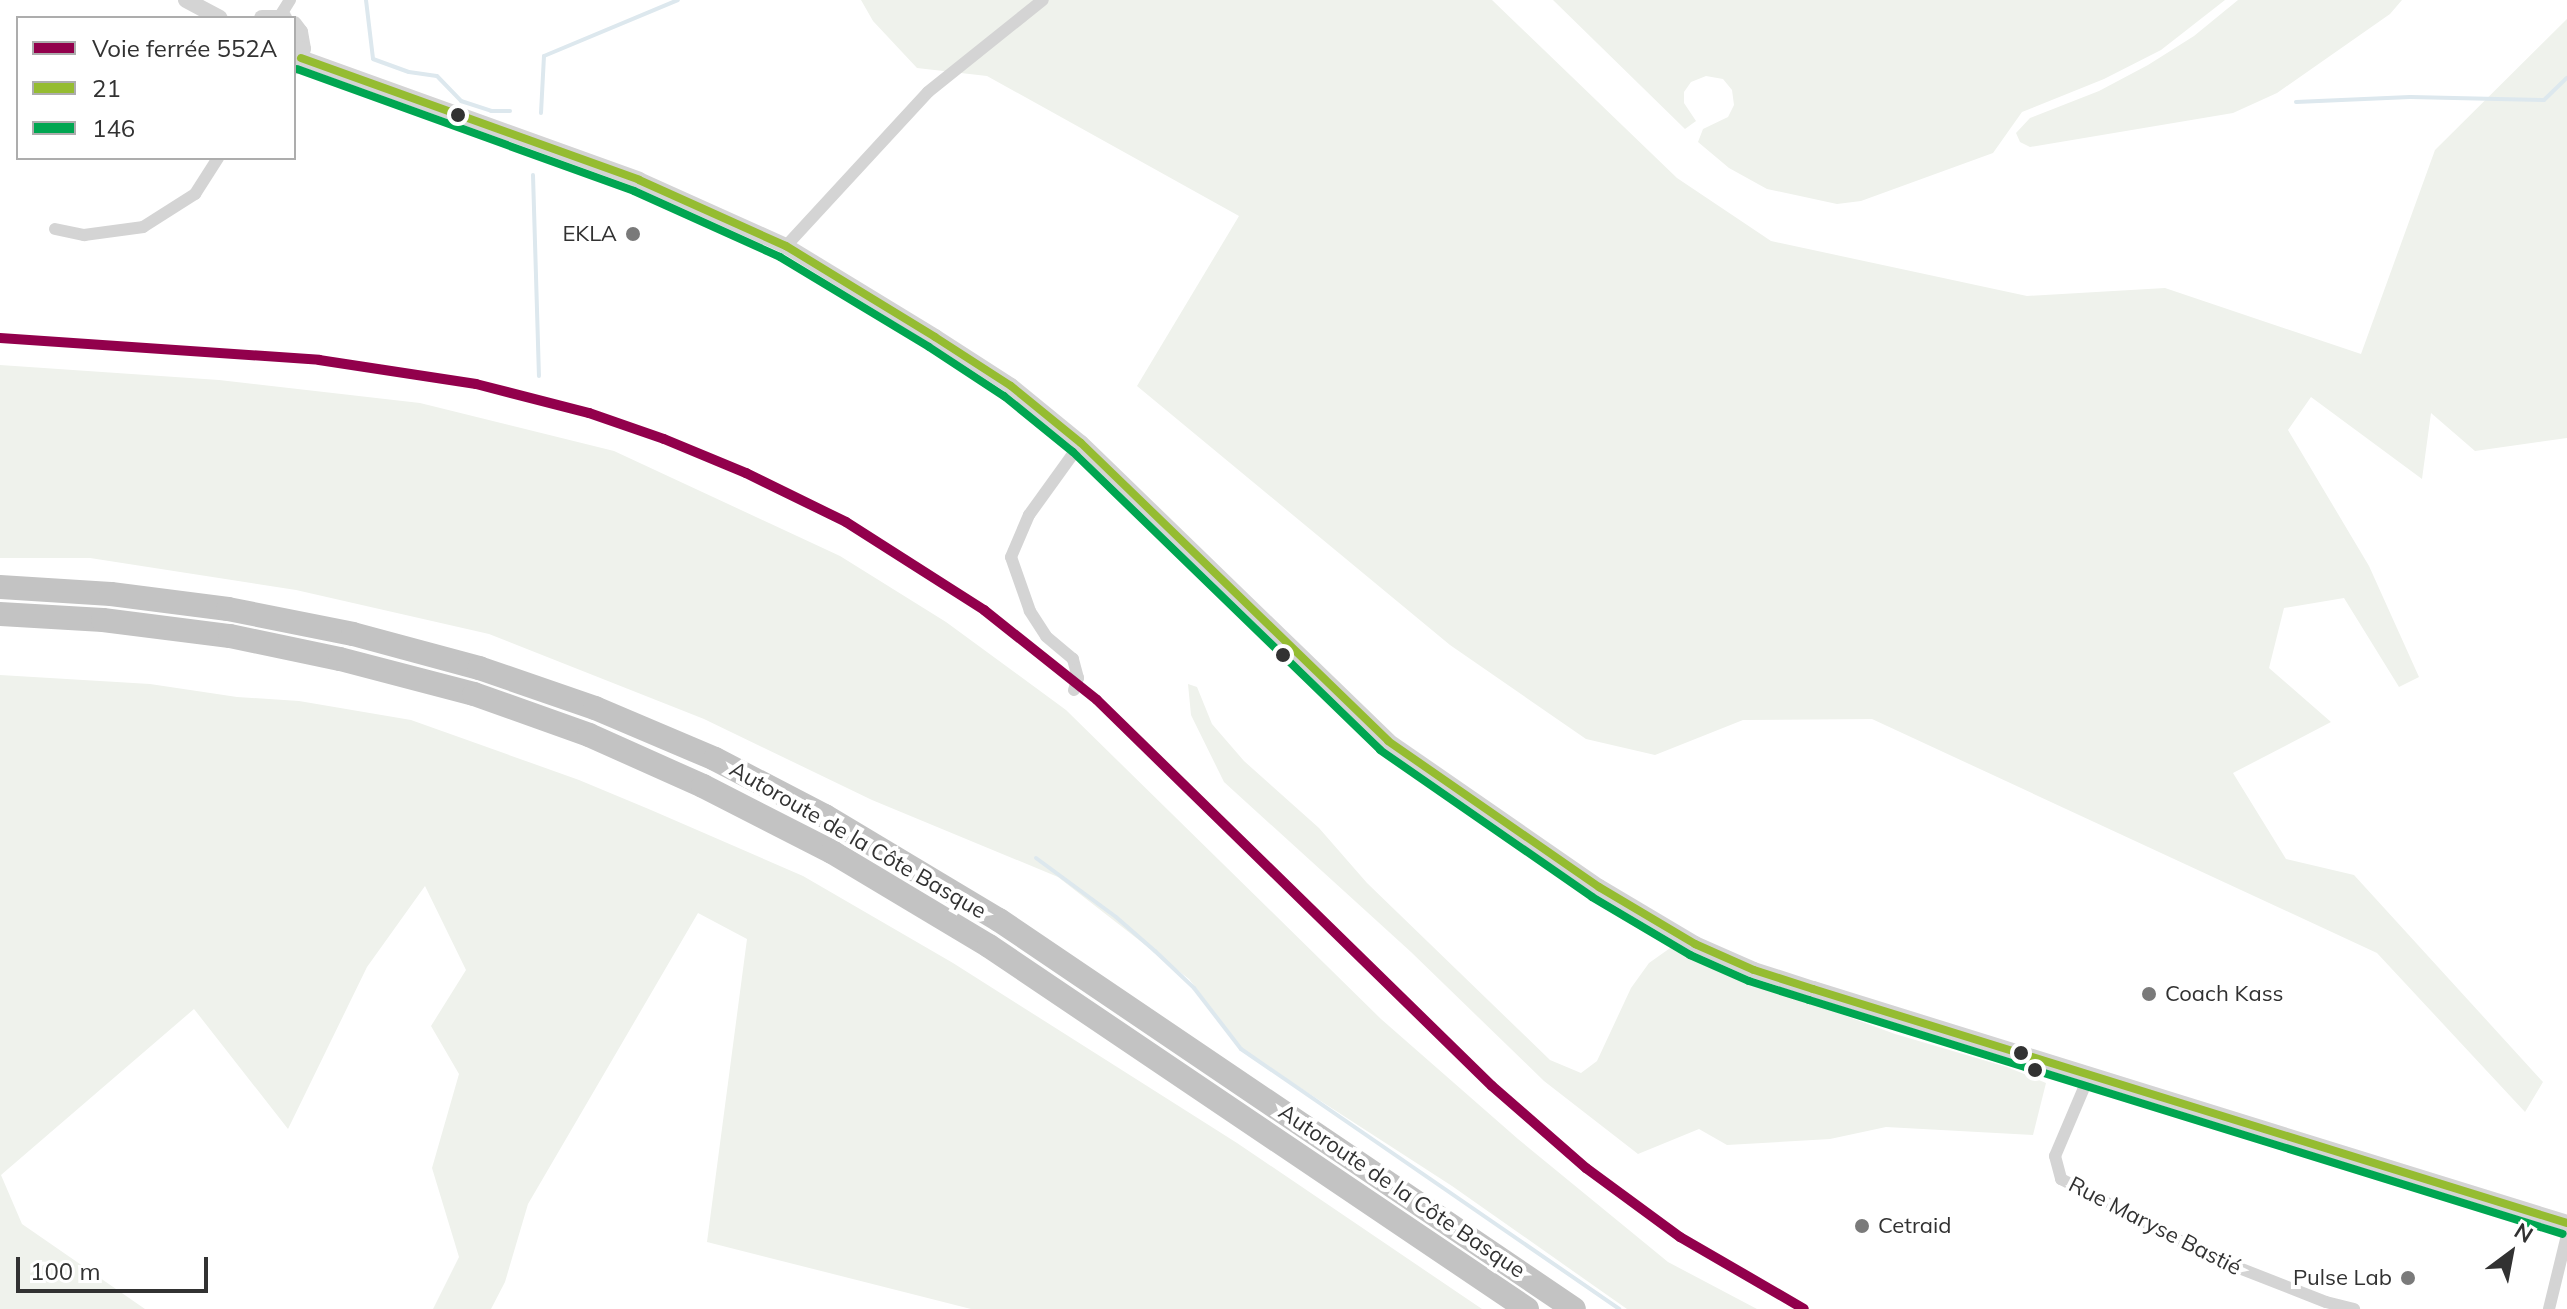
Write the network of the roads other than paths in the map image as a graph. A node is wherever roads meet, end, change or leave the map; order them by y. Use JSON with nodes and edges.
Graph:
{"nodes":[{"id":1,"x":186,"y":0,"type":"edge"},
{"id":2,"x":1043,"y":0,"type":"edge"},
{"id":3,"x":216,"y":16,"type":"edge"},
{"id":4,"x":296,"y":32,"type":"edge"},
{"id":5,"x":297,"y":62,"type":"edge"},
{"id":6,"x":217,"y":160,"type":"edge"},
{"id":7,"x":55,"y":229,"type":"dead end"},
{"id":8,"x":786,"y":246,"type":"junction"},
{"id":9,"x":1081,"y":443,"type":"junction"},
{"id":10,"x":0,"y":587,"type":"edge"},
{"id":11,"x":0,"y":614,"type":"edge"},
{"id":12,"x":1074,"y":690,"type":"dead end"},
{"id":13,"x":2089,"y":1076,"type":"junction"},
{"id":14,"x":2567,"y":1223,"type":"edge"},
{"id":15,"x":2567,"y":1235,"type":"edge"},
{"id":16,"x":1527,"y":1309,"type":"edge"},
{"id":17,"x":1574,"y":1309,"type":"edge"},
{"id":18,"x":2354,"y":1309,"type":"edge"},
{"id":19,"x":2549,"y":1309,"type":"edge"}],
"edges":[{"from":1,"to":3,"type":"street"},
{"from":2,"to":8,"type":"street"},
{"from":4,"to":5,"type":"street"},
{"from":5,"to":8,"type":"street"},
{"from":6,"to":7,"type":"street"},
{"from":8,"to":9,"type":"street"},
{"from":9,"to":12,"type":"street"},
{"from":9,"to":13,"type":"street"},
{"from":10,"to":17,"type":"highway","name":"Autoroute de la Côte Basque"},
{"from":11,"to":16,"type":"highway","name":"Autoroute de la Côte Basque"},
{"from":13,"to":14,"type":"street"},
{"from":13,"to":18,"type":"street","name":"Rue Maryse Bastié"},
{"from":15,"to":19,"type":"street"}]}
